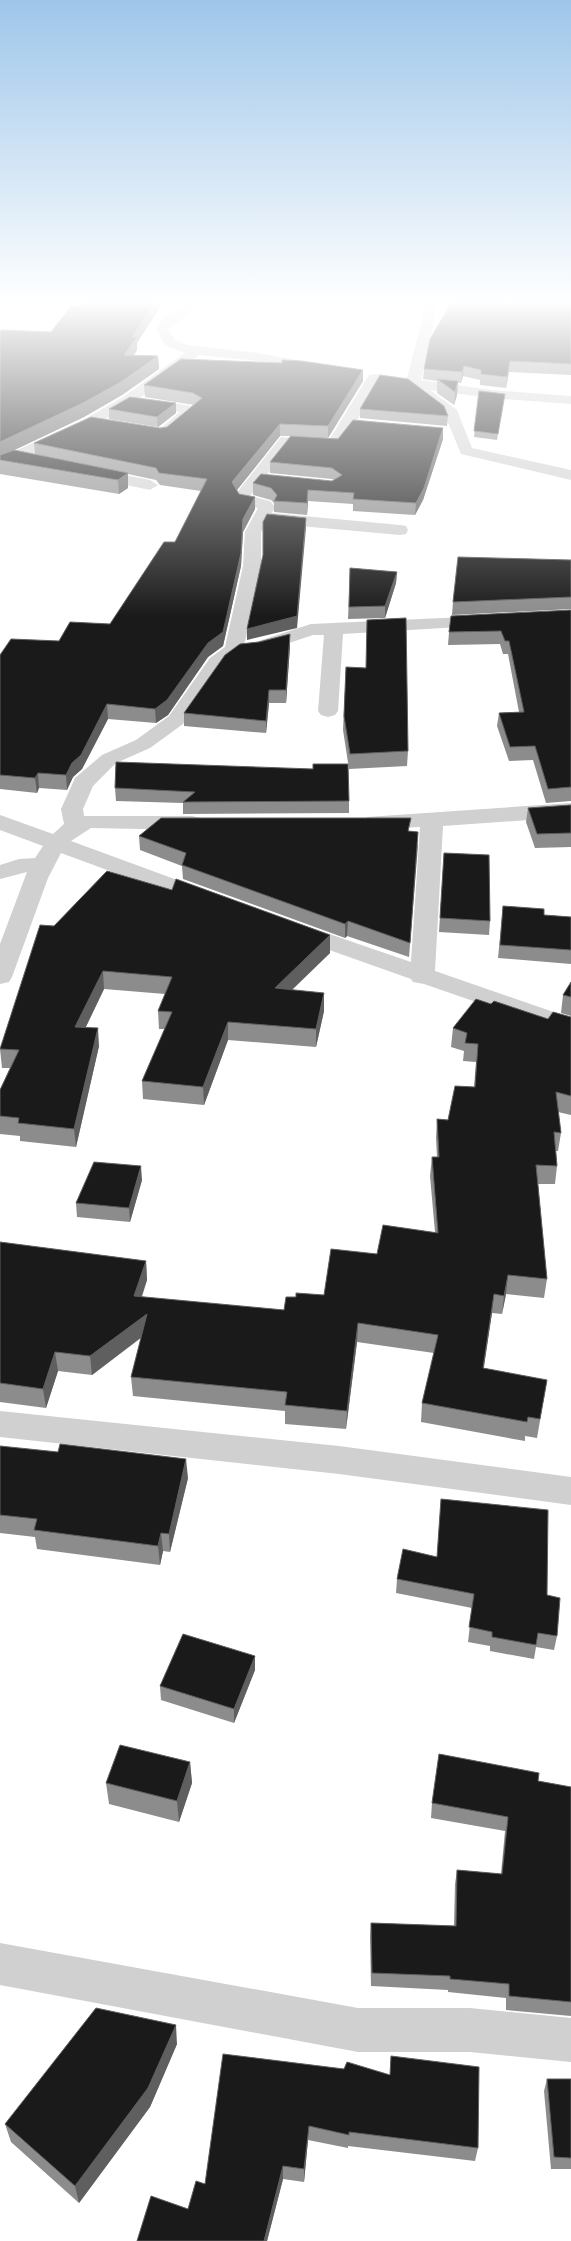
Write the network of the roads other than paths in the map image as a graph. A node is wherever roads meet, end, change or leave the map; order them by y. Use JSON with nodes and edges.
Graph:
{"nodes":[{"id":1,"x":115,"y":408,"type":"edge"},
{"id":2,"x":177,"y":408,"type":"edge"},
{"id":3,"x":357,"y":408,"type":"edge"},
{"id":4,"x":444,"y":408,"type":"edge"},
{"id":5,"x":90,"y":422,"type":"junction"},
{"id":6,"x":348,"y":424,"type":"junction"},
{"id":7,"x":117,"y":426,"type":"edge"},
{"id":8,"x":367,"y":426,"type":"edge"},
{"id":9,"x":152,"y":432,"type":"edge"},
{"id":10,"x":440,"y":432,"type":"edge"},
{"id":11,"x":458,"y":434,"type":"junction"},
{"id":12,"x":6,"y":461,"type":"edge"},
{"id":13,"x":42,"y":463,"type":"edge"},
{"id":14,"x":72,"y":469,"type":"edge"},
{"id":15,"x":571,"y":475,"type":"edge"},
{"id":16,"x":255,"y":479,"type":"junction"},
{"id":17,"x":275,"y":481,"type":"edge"},
{"id":18,"x":150,"y":485,"type":"edge"},
{"id":19,"x":262,"y":518,"type":"junction"},
{"id":20,"x":400,"y":530,"type":"dead end"},
{"id":21,"x":504,"y":620,"type":"edge"},
{"id":22,"x":334,"y":628,"type":"junction"},
{"id":23,"x":234,"y":648,"type":"junction"},
{"id":24,"x":328,"y":711,"type":"dead end"},
{"id":25,"x":571,"y":810,"type":"edge"},
{"id":26,"x":432,"y":820,"type":"junction"},
{"id":27,"x":0,"y":822,"type":"edge"},
{"id":28,"x":352,"y":822,"type":"edge"},
{"id":29,"x":216,"y":823,"type":"edge"},
{"id":30,"x":76,"y":826,"type":"junction"},
{"id":31,"x":57,"y":844,"type":"junction"},
{"id":32,"x":42,"y":865,"type":"junction"},
{"id":33,"x":0,"y":872,"type":"edge"},
{"id":34,"x":227,"y":906,"type":"edge"},
{"id":35,"x":273,"y":923,"type":"edge"},
{"id":36,"x":422,"y":976,"type":"junction"},
{"id":37,"x":0,"y":977,"type":"edge"},
{"id":38,"x":571,"y":1027,"type":"edge"},
{"id":39,"x":0,"y":1424,"type":"edge"},
{"id":40,"x":571,"y":1491,"type":"edge"},
{"id":41,"x":0,"y":1964,"type":"edge"},
{"id":42,"x":571,"y":2040,"type":"edge"}],
"edges":[{"from":1,"to":5,"type":"street"},
{"from":2,"to":9,"type":"street"},
{"from":3,"to":6,"type":"street"},
{"from":4,"to":11,"type":"street"},
{"from":5,"to":7,"type":"street"},
{"from":5,"to":12,"type":"street"},
{"from":6,"to":8,"type":"street"},
{"from":6,"to":16,"type":"street"},
{"from":10,"to":11,"type":"street"},
{"from":11,"to":15,"type":"street"},
{"from":12,"to":13,"type":"street"},
{"from":14,"to":18,"type":"street"},
{"from":16,"to":17,"type":"street"},
{"from":16,"to":19,"type":"street"},
{"from":19,"to":20,"type":"street"},
{"from":19,"to":23,"type":"street"},
{"from":21,"to":22,"type":"street"},
{"from":22,"to":23,"type":"street"},
{"from":22,"to":24,"type":"street"},
{"from":23,"to":30,"type":"street"},
{"from":25,"to":26,"type":"street"},
{"from":26,"to":28,"type":"street"},
{"from":26,"to":36,"type":"street"},
{"from":27,"to":31,"type":"street"},
{"from":29,"to":30,"type":"street"},
{"from":30,"to":31,"type":"street"},
{"from":31,"to":32,"type":"street"},
{"from":31,"to":34,"type":"street"},
{"from":32,"to":33,"type":"street"},
{"from":32,"to":37,"type":"street"},
{"from":35,"to":36,"type":"street"},
{"from":36,"to":38,"type":"street"},
{"from":39,"to":40,"type":"street"},
{"from":41,"to":42,"type":"street"}]}
